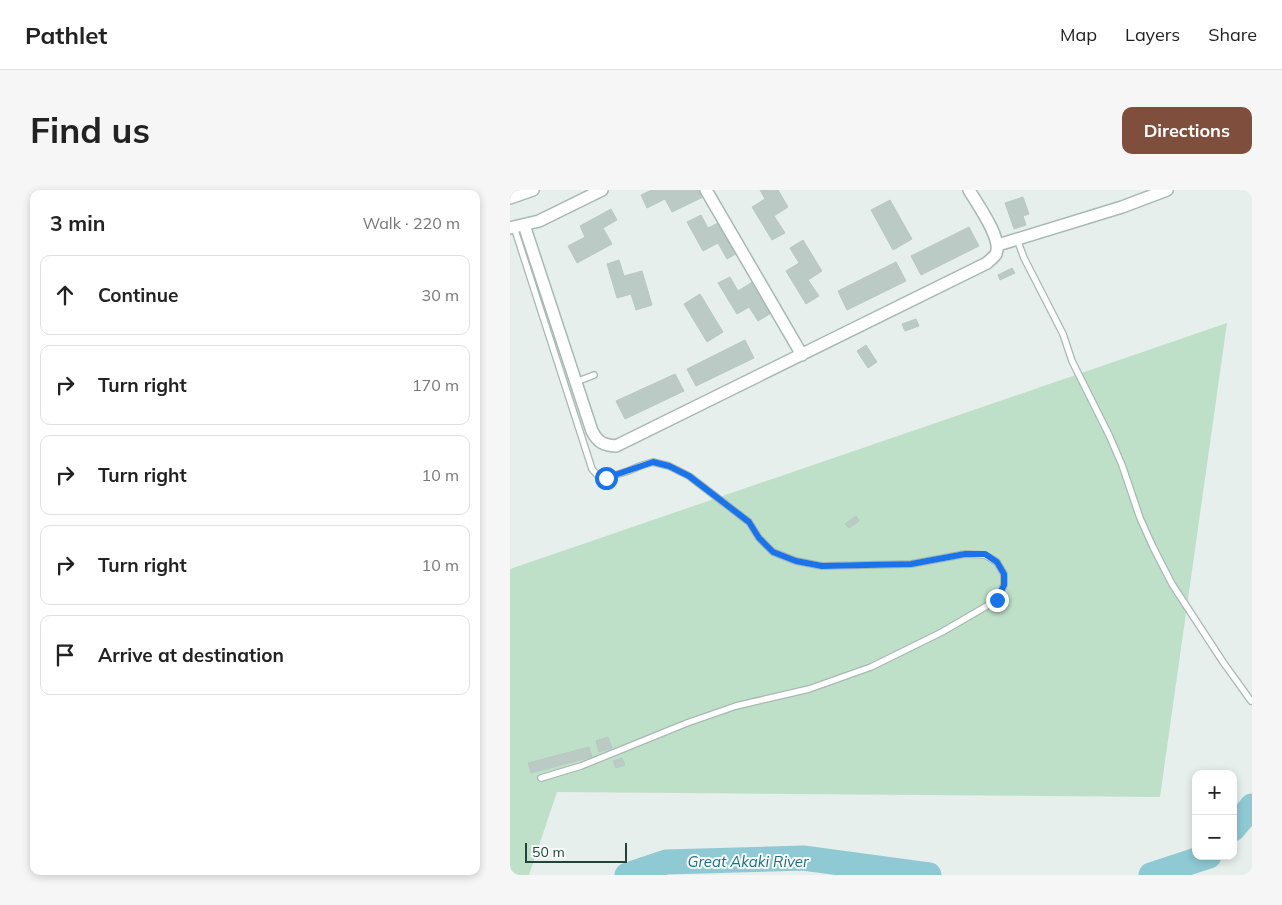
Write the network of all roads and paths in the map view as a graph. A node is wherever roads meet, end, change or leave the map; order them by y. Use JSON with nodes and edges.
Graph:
{"nodes":[{"id":1,"x":533,"y":190,"type":"edge"},
{"id":2,"x":602,"y":190,"type":"edge"},
{"id":3,"x":706,"y":190,"type":"edge"},
{"id":4,"x":969,"y":190,"type":"edge"},
{"id":5,"x":1167,"y":190,"type":"edge"},
{"id":6,"x":510,"y":198,"type":"edge"},
{"id":7,"x":516,"y":227,"type":"edge"},
{"id":8,"x":1017,"y":239,"type":"junction"},
{"id":9,"x":998,"y":245,"type":"junction"},
{"id":10,"x":802,"y":355,"type":"junction"},
{"id":11,"x":594,"y":375,"type":"dead end"},
{"id":12,"x":576,"y":382,"type":"junction"},
{"id":13,"x":1251,"y":701,"type":"edge"},
{"id":14,"x":541,"y":778,"type":"dead end"}],
"edges":[{"from":1,"to":6,"type":"street"},
{"from":2,"to":7,"type":"street"},
{"from":3,"to":10,"type":"street"},
{"from":4,"to":9,"type":"street"},
{"from":5,"to":8,"type":"street"},
{"from":7,"to":12,"type":"street"},
{"from":7,"to":14,"type":"lane"},
{"from":8,"to":9,"type":"street"},
{"from":8,"to":13,"type":"lane"},
{"from":9,"to":10,"type":"street"},
{"from":10,"to":12,"type":"street"},
{"from":11,"to":12,"type":"lane"}]}
